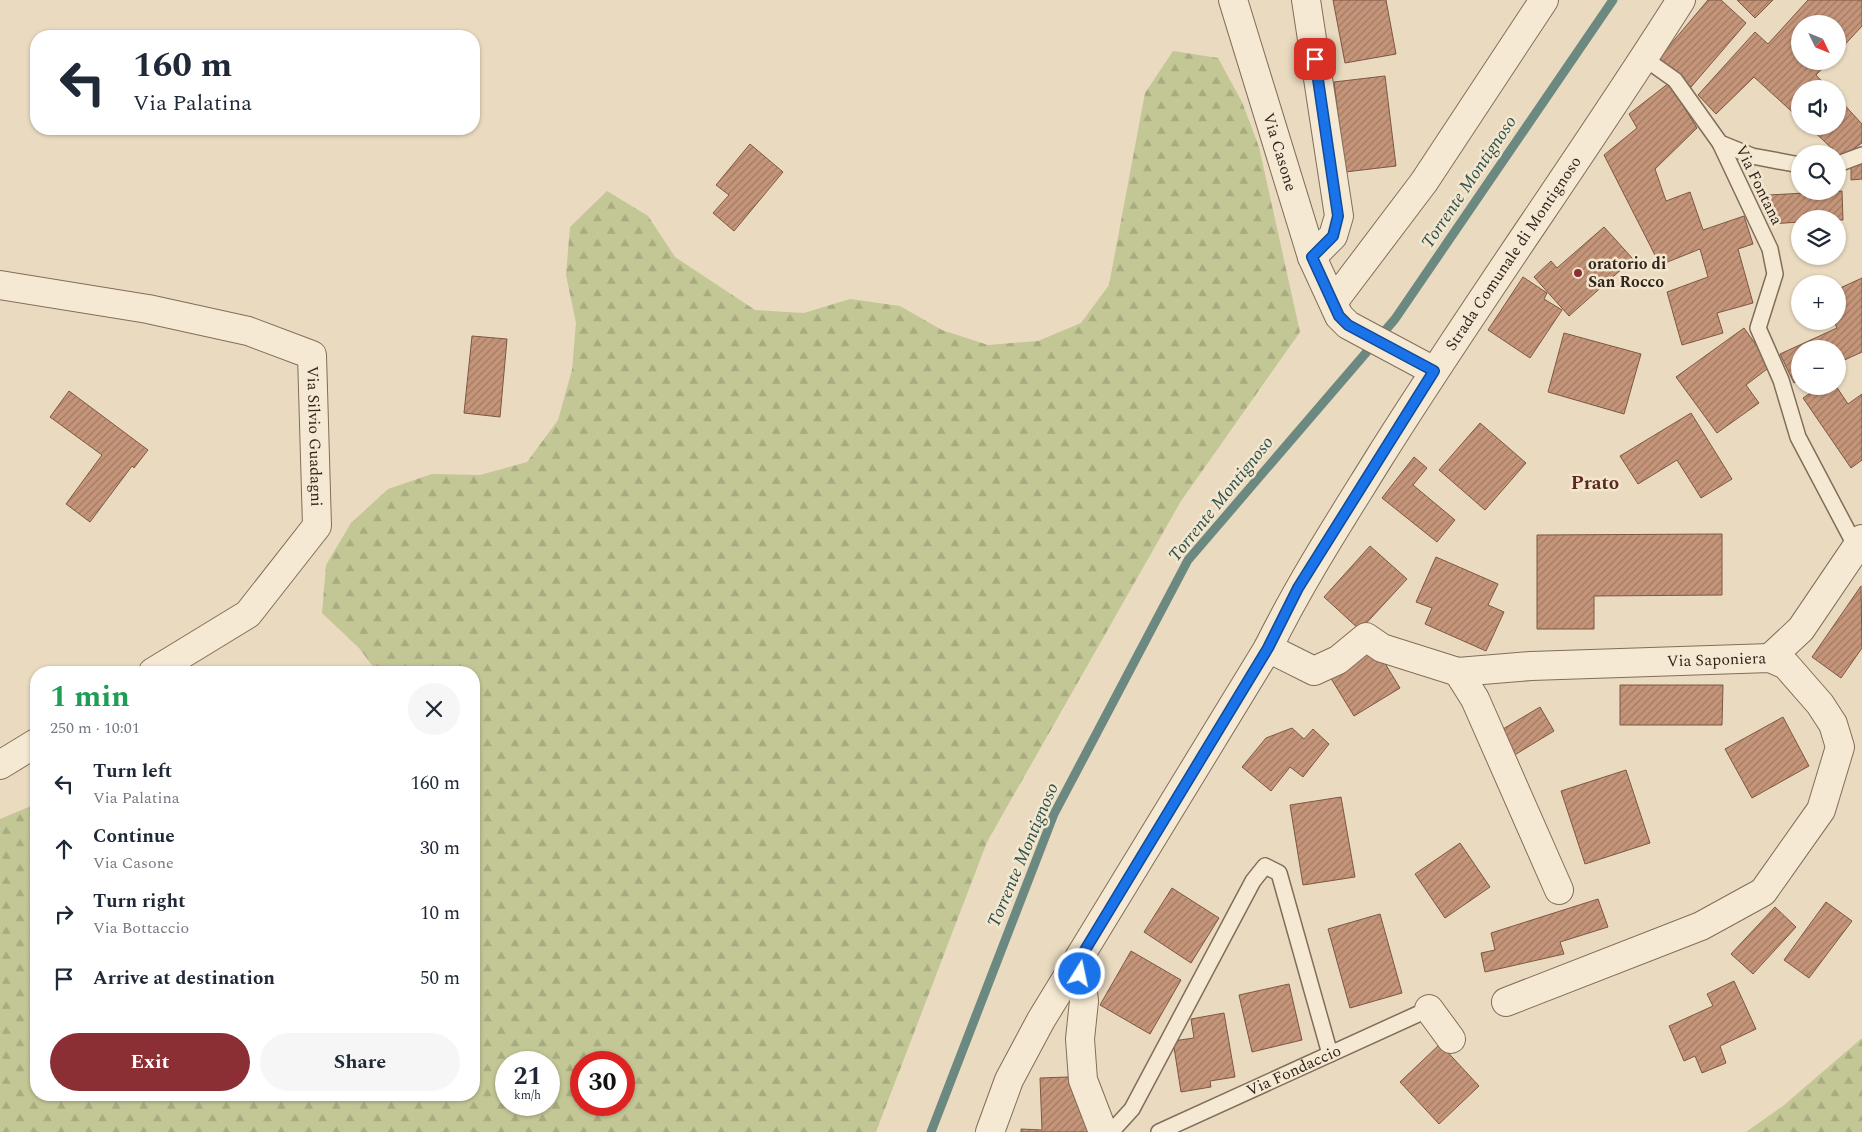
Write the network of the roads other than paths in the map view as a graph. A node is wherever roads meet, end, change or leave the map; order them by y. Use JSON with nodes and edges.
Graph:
{"nodes":[{"id":1,"x":1233,"y":0,"type":"edge"},
{"id":2,"x":1306,"y":0,"type":"edge"},
{"id":3,"x":1544,"y":0,"type":"edge"},
{"id":4,"x":1681,"y":0,"type":"edge"},
{"id":5,"x":1644,"y":58,"type":"junction"},
{"id":6,"x":1720,"y":143,"type":"junction"},
{"id":7,"x":1862,"y":155,"type":"edge"},
{"id":8,"x":1846,"y":161,"type":"edge"},
{"id":9,"x":1791,"y":163,"type":"edge"},
{"id":10,"x":1312,"y":257,"type":"junction"},
{"id":11,"x":0,"y":285,"type":"edge"},
{"id":12,"x":1334,"y":301,"type":"junction"},
{"id":13,"x":1422,"y":366,"type":"junction"},
{"id":14,"x":1859,"y":543,"type":"edge"},
{"id":15,"x":1268,"y":648,"type":"junction"},
{"id":16,"x":1770,"y":658,"type":"junction"},
{"id":17,"x":163,"y":666,"type":"edge"},
{"id":18,"x":1458,"y":672,"type":"junction"},
{"id":19,"x":30,"y":747,"type":"edge"},
{"id":20,"x":0,"y":765,"type":"edge"},
{"id":21,"x":1559,"y":890,"type":"dead end"},
{"id":22,"x":1079,"y":960,"type":"junction"},
{"id":23,"x":1506,"y":1002,"type":"dead end"},
{"id":24,"x":1429,"y":1008,"type":"joint"},
{"id":25,"x":1451,"y":1039,"type":"dead end"},
{"id":26,"x":1330,"y":1054,"type":"junction"},
{"id":27,"x":990,"y":1132,"type":"edge"},
{"id":28,"x":1103,"y":1132,"type":"edge"},
{"id":29,"x":1111,"y":1132,"type":"edge"},
{"id":30,"x":1159,"y":1132,"type":"edge"}],
"edges":[{"from":1,"to":10,"type":"street","name":"Via Casone"},
{"from":2,"to":10,"type":"street"},
{"from":3,"to":12,"type":"street"},
{"from":4,"to":5,"type":"street","name":"Strada Comunale di Montignoso"},
{"from":5,"to":6,"type":"lane","name":"Via Fontana"},
{"from":5,"to":13,"type":"street","name":"Strada Comunale di Montignoso"},
{"from":6,"to":9,"type":"lane"},
{"from":6,"to":14,"type":"lane","name":"Via Fontana"},
{"from":7,"to":8,"type":"lane"},
{"from":10,"to":12,"type":"street","name":"Via Casone"},
{"from":11,"to":17,"type":"street","name":"Via Silvio Guadagni"},
{"from":12,"to":13,"type":"street","name":"Via Casone"},
{"from":13,"to":15,"type":"street","name":"Strada Comunale di Montignoso"},
{"from":14,"to":16,"type":"street"},
{"from":15,"to":18,"type":"street","name":"Via Saponiera"},
{"from":15,"to":22,"type":"street","name":"Strada Comunale di Montignoso"},
{"from":16,"to":18,"type":"street","name":"Via Saponiera"},
{"from":16,"to":23,"type":"street","name":"Via Saponiera"},
{"from":18,"to":21,"type":"street"},
{"from":19,"to":20,"type":"street"},
{"from":22,"to":27,"type":"street","name":"Strada Comunale di Montignoso"},
{"from":22,"to":28,"type":"street"},
{"from":24,"to":25,"type":"street"},
{"from":24,"to":26,"type":"lane","name":"Via Fondaccio"},
{"from":26,"to":29,"type":"lane"},
{"from":26,"to":30,"type":"lane","name":"Via Fondaccio"}]}
